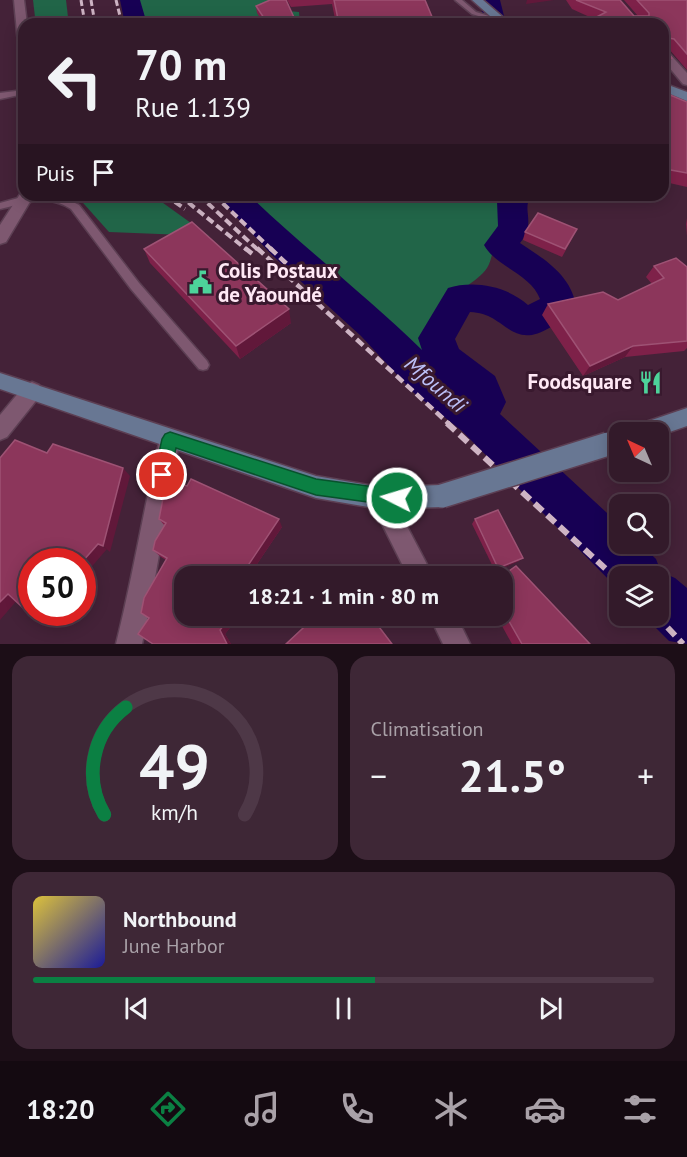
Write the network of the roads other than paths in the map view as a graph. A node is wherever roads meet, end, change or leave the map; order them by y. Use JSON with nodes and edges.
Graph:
{"nodes":[{"id":1,"x":19,"y":0,"type":"edge"},
{"id":2,"x":458,"y":0,"type":"edge"},
{"id":3,"x":477,"y":0,"type":"edge"},
{"id":4,"x":21,"y":18,"type":"edge"},
{"id":5,"x":490,"y":18,"type":"edge"},
{"id":6,"x":497,"y":18,"type":"edge"},
{"id":7,"x":669,"y":61,"type":"edge"},
{"id":8,"x":687,"y":81,"type":"edge"},
{"id":9,"x":669,"y":90,"type":"edge"},
{"id":10,"x":18,"y":93,"type":"edge"},
{"id":11,"x":0,"y":96,"type":"edge"},
{"id":12,"x":687,"y":97,"type":"edge"},
{"id":13,"x":18,"y":199,"type":"edge"},
{"id":14,"x":24,"y":201,"type":"edge"},
{"id":15,"x":66,"y":201,"type":"edge"},
{"id":16,"x":0,"y":206,"type":"edge"},
{"id":17,"x":0,"y":238,"type":"edge"},
{"id":18,"x":203,"y":364,"type":"dead end"},
{"id":19,"x":0,"y":381,"type":"edge"},
{"id":20,"x":32,"y":392,"type":"junction"},
{"id":21,"x":687,"y":417,"type":"edge"},
{"id":22,"x":669,"y":423,"type":"edge"},
{"id":23,"x":0,"y":430,"type":"edge"},
{"id":24,"x":170,"y":439,"type":"junction"},
{"id":25,"x":609,"y":444,"type":"edge"},
{"id":26,"x":380,"y":498,"type":"junction"},
{"id":27,"x":416,"y":566,"type":"edge"},
{"id":28,"x":448,"y":626,"type":"edge"},
{"id":29,"x":130,"y":643,"type":"edge"},
{"id":30,"x":458,"y":644,"type":"edge"}],
"edges":[{"from":1,"to":4,"type":"street"},
{"from":2,"to":5,"type":"lane"},
{"from":3,"to":6,"type":"main road"},
{"from":7,"to":8,"type":"street"},
{"from":9,"to":12,"type":"main road"},
{"from":10,"to":11,"type":"lane"},
{"from":13,"to":16,"type":"lane"},
{"from":14,"to":17,"type":"street"},
{"from":15,"to":18,"type":"lane"},
{"from":19,"to":20,"type":"main road"},
{"from":20,"to":23,"type":"street"},
{"from":20,"to":24,"type":"main road"},
{"from":21,"to":22,"type":"main road"},
{"from":24,"to":26,"type":"main road"},
{"from":24,"to":29,"type":"street"},
{"from":25,"to":26,"type":"main road","bridge":true},
{"from":26,"to":27,"type":"street"},
{"from":28,"to":30,"type":"street"}]}
